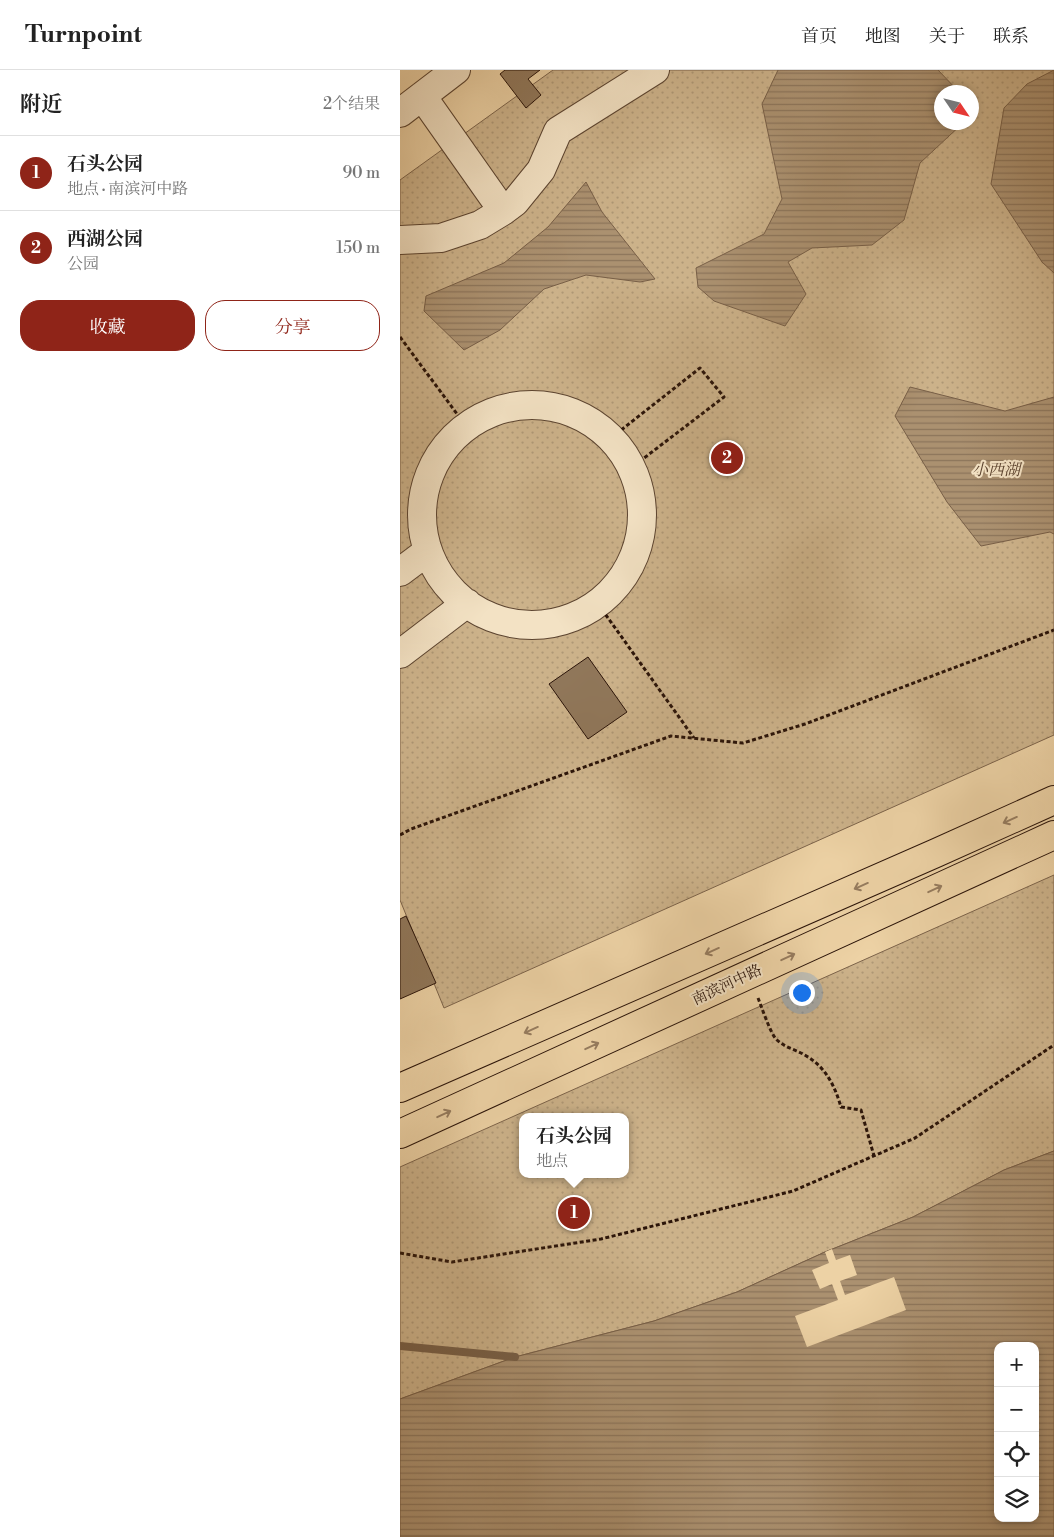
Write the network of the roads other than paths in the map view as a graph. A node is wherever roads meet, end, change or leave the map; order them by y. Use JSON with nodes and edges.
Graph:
{"nodes":[{"id":1,"x":456,"y":70,"type":"edge"},
{"id":2,"x":655,"y":70,"type":"edge"},
{"id":3,"x":422,"y":96,"type":"junction"},
{"id":4,"x":400,"y":113,"type":"edge"},
{"id":5,"x":503,"y":211,"type":"junction"},
{"id":6,"x":400,"y":240,"type":"edge"},
{"id":7,"x":428,"y":551,"type":"junction"},
{"id":8,"x":400,"y":572,"type":"edge"},
{"id":9,"x":467,"y":604,"type":"junction"},
{"id":10,"x":400,"y":654,"type":"edge"},
{"id":11,"x":1054,"y":800,"type":"edge"},
{"id":12,"x":1054,"y":835,"type":"edge"},
{"id":13,"x":400,"y":1088,"type":"edge"},
{"id":14,"x":400,"y":1134,"type":"edge"}],
"edges":[{"from":1,"to":3,"type":"street"},
{"from":2,"to":5,"type":"street"},
{"from":3,"to":4,"type":"street"},
{"from":3,"to":5,"type":"street"},
{"from":5,"to":6,"type":"street"},
{"from":7,"to":8,"type":"street"},
{"from":7,"to":9,"type":"street"},
{"from":7,"to":9,"type":"street"},
{"from":9,"to":10,"type":"street"},
{"from":11,"to":13,"type":"highway","one_way":true},
{"from":14,"to":12,"type":"highway","name":"南滨河中路","one_way":true}]}
